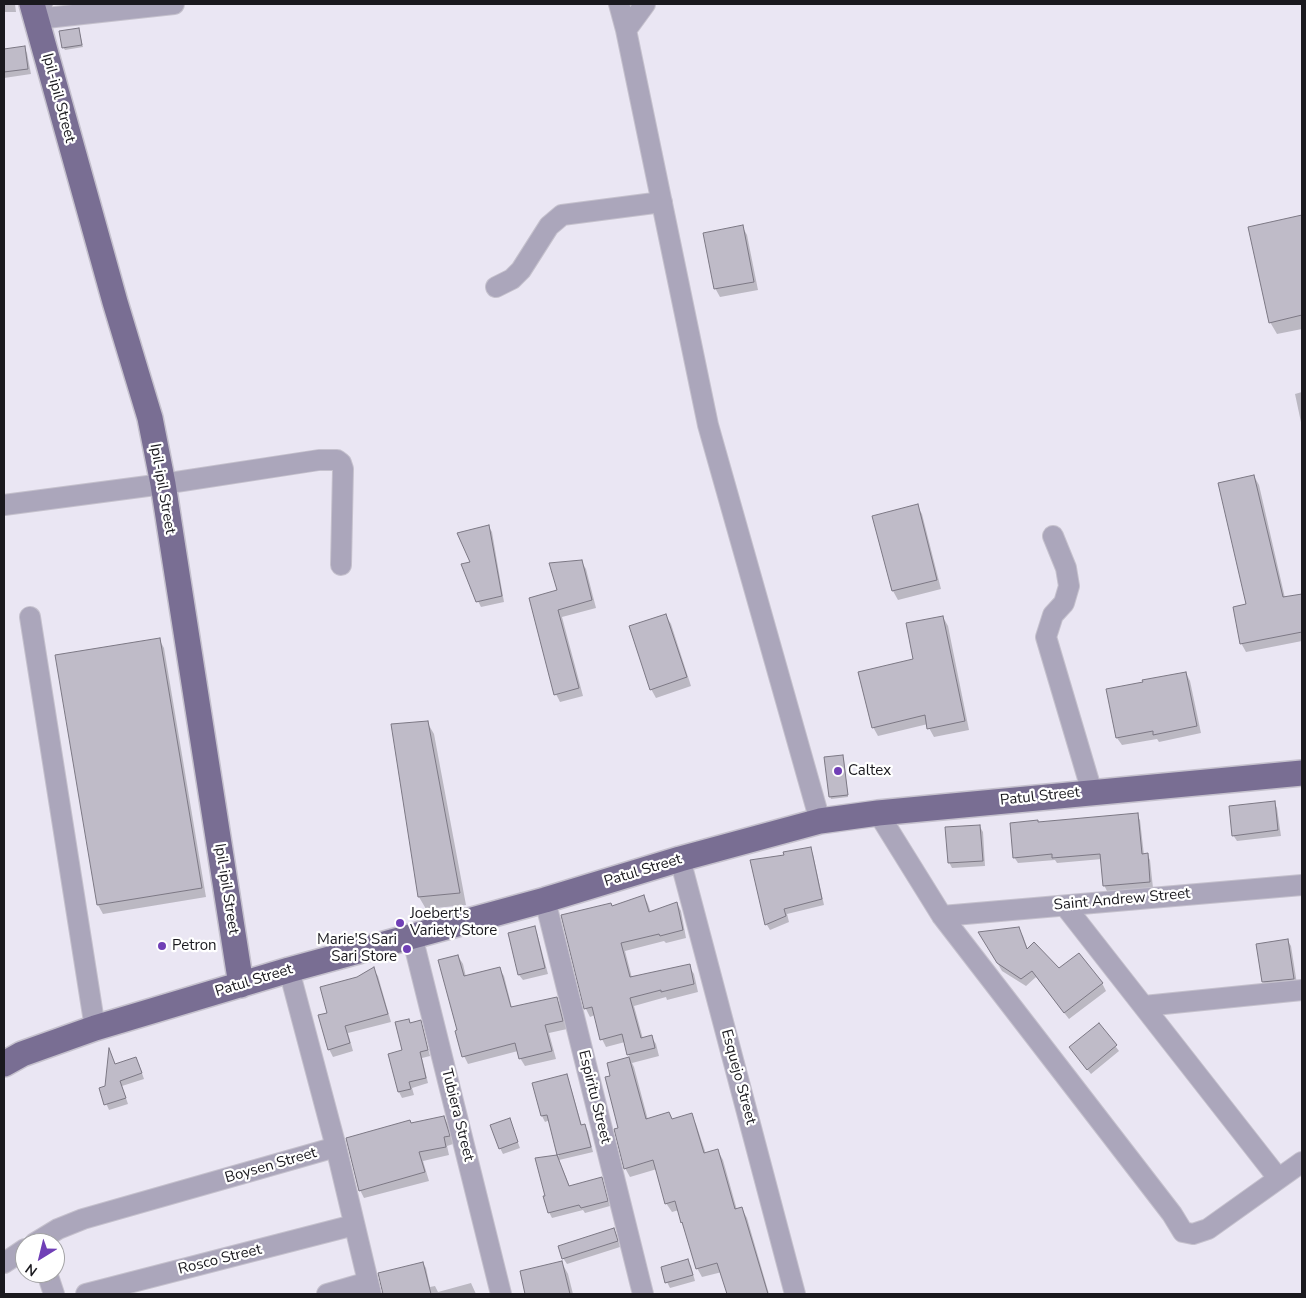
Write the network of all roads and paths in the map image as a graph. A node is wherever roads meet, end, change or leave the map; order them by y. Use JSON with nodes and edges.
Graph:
{"nodes":[{"id":1,"x":174,"y":4,"type":"edge"},
{"id":2,"x":619,"y":4,"type":"edge"},
{"id":3,"x":645,"y":4,"type":"edge"},
{"id":4,"x":37,"y":9,"type":"edge"},
{"id":5,"x":626,"y":30,"type":"junction"},
{"id":6,"x":662,"y":202,"type":"junction"},
{"id":7,"x":496,"y":287,"type":"dead end"},
{"id":8,"x":163,"y":484,"type":"junction"},
{"id":9,"x":4,"y":505,"type":"edge"},
{"id":10,"x":1052,"y":536,"type":"dead end"},
{"id":11,"x":341,"y":565,"type":"dead end"},
{"id":12,"x":30,"y":617,"type":"dead end"},
{"id":13,"x":1302,"y":773,"type":"edge"},
{"id":14,"x":1092,"y":792,"type":"junction"},
{"id":15,"x":878,"y":813,"type":"junction"},
{"id":16,"x":820,"y":821,"type":"junction"},
{"id":17,"x":680,"y":859,"type":"junction"},
{"id":18,"x":1302,"y":885,"type":"edge"},
{"id":19,"x":546,"y":900,"type":"junction"},
{"id":20,"x":1065,"y":906,"type":"junction"},
{"id":21,"x":942,"y":916,"type":"junction"},
{"id":22,"x":412,"y":936,"type":"junction"},
{"id":23,"x":289,"y":970,"type":"junction"},
{"id":24,"x":241,"y":985,"type":"junction"},
{"id":25,"x":1302,"y":990,"type":"edge"},
{"id":26,"x":1144,"y":1006,"type":"junction"},
{"id":27,"x":95,"y":1028,"type":"junction"},
{"id":28,"x":4,"y":1064,"type":"edge"},
{"id":29,"x":336,"y":1147,"type":"junction"},
{"id":30,"x":1302,"y":1162,"type":"edge"},
{"id":31,"x":1278,"y":1178,"type":"junction"},
{"id":32,"x":354,"y":1225,"type":"junction"},
{"id":33,"x":52,"y":1233,"type":"edge"},
{"id":34,"x":15,"y":1256,"type":"edge"},
{"id":35,"x":4,"y":1263,"type":"edge"},
{"id":36,"x":370,"y":1288,"type":"edge"},
{"id":37,"x":86,"y":1294,"type":"edge"},
{"id":38,"x":327,"y":1294,"type":"edge"},
{"id":39,"x":501,"y":1294,"type":"edge"},
{"id":40,"x":643,"y":1294,"type":"edge"},
{"id":41,"x":795,"y":1294,"type":"edge"}],
"edges":[{"from":1,"to":4,"type":"street"},
{"from":2,"to":5,"type":"street"},
{"from":3,"to":5,"type":"street"},
{"from":4,"to":8,"type":"main road","name":"Ipil-ipil Street"},
{"from":5,"to":6,"type":"street"},
{"from":6,"to":7,"type":"street"},
{"from":6,"to":16,"type":"street"},
{"from":8,"to":9,"type":"street"},
{"from":8,"to":11,"type":"street"},
{"from":8,"to":24,"type":"main road","name":"Ipil-ipil Street"},
{"from":10,"to":14,"type":"street"},
{"from":12,"to":27,"type":"street"},
{"from":13,"to":14,"type":"main road","name":"Patul Street"},
{"from":14,"to":15,"type":"main road","name":"Patul Street"},
{"from":15,"to":16,"type":"main road","name":"Patul Street"},
{"from":15,"to":21,"type":"street"},
{"from":16,"to":17,"type":"main road","name":"Patul Street"},
{"from":17,"to":19,"type":"main road","name":"Patul Street"},
{"from":17,"to":41,"type":"street","name":"Esquejo Street"},
{"from":18,"to":20,"type":"street","name":"Saint Andrew Street"},
{"from":19,"to":22,"type":"main road","name":"Patul Street"},
{"from":19,"to":40,"type":"street","name":"Espiritu Street"},
{"from":20,"to":21,"type":"street","name":"Saint Andrew Street"},
{"from":20,"to":26,"type":"street"},
{"from":21,"to":31,"type":"street"},
{"from":22,"to":23,"type":"main road","name":"Patul Street"},
{"from":22,"to":39,"type":"street","name":"Tubiera Street"},
{"from":23,"to":24,"type":"main road","name":"Patul Street"},
{"from":23,"to":29,"type":"street","name":"Boysen Street"},
{"from":24,"to":27,"type":"main road","name":"Patul Street"},
{"from":25,"to":26,"type":"street"},
{"from":26,"to":31,"type":"street"},
{"from":27,"to":28,"type":"main road","name":"Patul Street"},
{"from":29,"to":32,"type":"street"},
{"from":29,"to":33,"type":"street","name":"Boysen Street"},
{"from":30,"to":31,"type":"street"},
{"from":32,"to":36,"type":"street"},
{"from":32,"to":37,"type":"street","name":"Rosco Street"},
{"from":34,"to":35,"type":"street","name":"Boysen Street"},
{"from":36,"to":38,"type":"street"}]}
